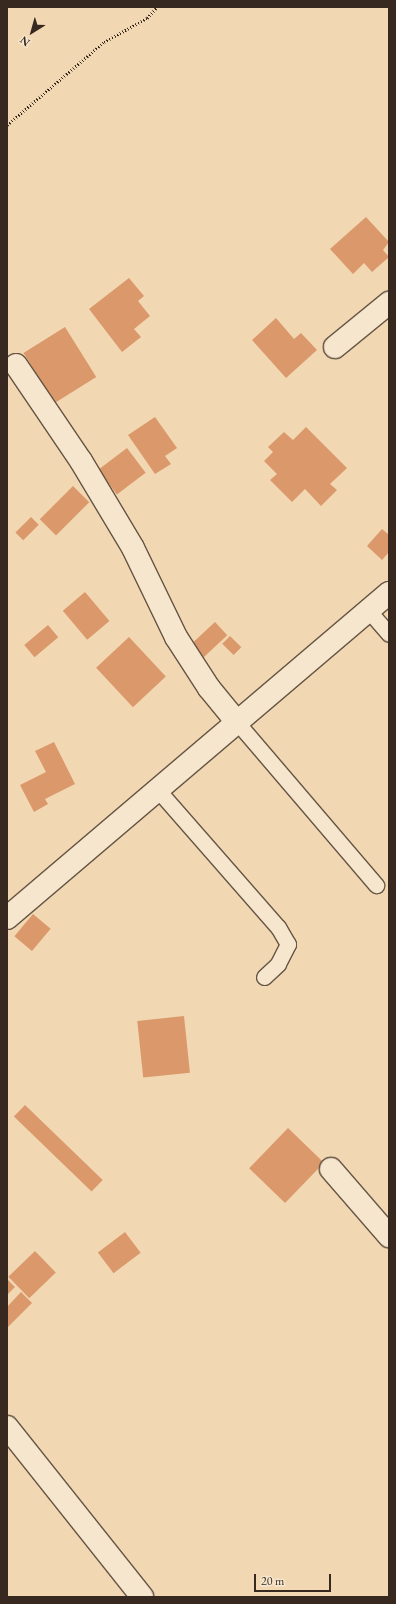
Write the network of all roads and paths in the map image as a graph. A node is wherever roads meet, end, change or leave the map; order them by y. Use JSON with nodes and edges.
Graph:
{"nodes":[{"id":1,"x":156,"y":7,"type":"edge"},
{"id":2,"x":7,"y":125,"type":"edge"},
{"id":3,"x":389,"y":303,"type":"edge"},
{"id":4,"x":335,"y":347,"type":"dead end"},
{"id":5,"x":16,"y":365,"type":"dead end"},
{"id":6,"x":389,"y":593,"type":"edge"},
{"id":7,"x":370,"y":611,"type":"junction"},
{"id":8,"x":389,"y":634,"type":"edge"},
{"id":9,"x":236,"y":721,"type":"junction"},
{"id":10,"x":157,"y":789,"type":"junction"},
{"id":11,"x":376,"y":885,"type":"dead end"},
{"id":12,"x":7,"y":918,"type":"edge"},
{"id":13,"x":264,"y":978,"type":"dead end"},
{"id":14,"x":331,"y":1169,"type":"dead end"},
{"id":15,"x":389,"y":1236,"type":"edge"},
{"id":16,"x":7,"y":1427,"type":"edge"},
{"id":17,"x":142,"y":1597,"type":"edge"}],
"edges":[{"from":1,"to":2,"type":"path"},
{"from":3,"to":4,"type":"street"},
{"from":5,"to":9,"type":"street"},
{"from":6,"to":7,"type":"street"},
{"from":7,"to":8,"type":"lane"},
{"from":7,"to":9,"type":"street"},
{"from":9,"to":10,"type":"street"},
{"from":9,"to":11,"type":"lane"},
{"from":10,"to":12,"type":"street"},
{"from":10,"to":13,"type":"lane"},
{"from":14,"to":15,"type":"street"},
{"from":16,"to":17,"type":"street"}]}
